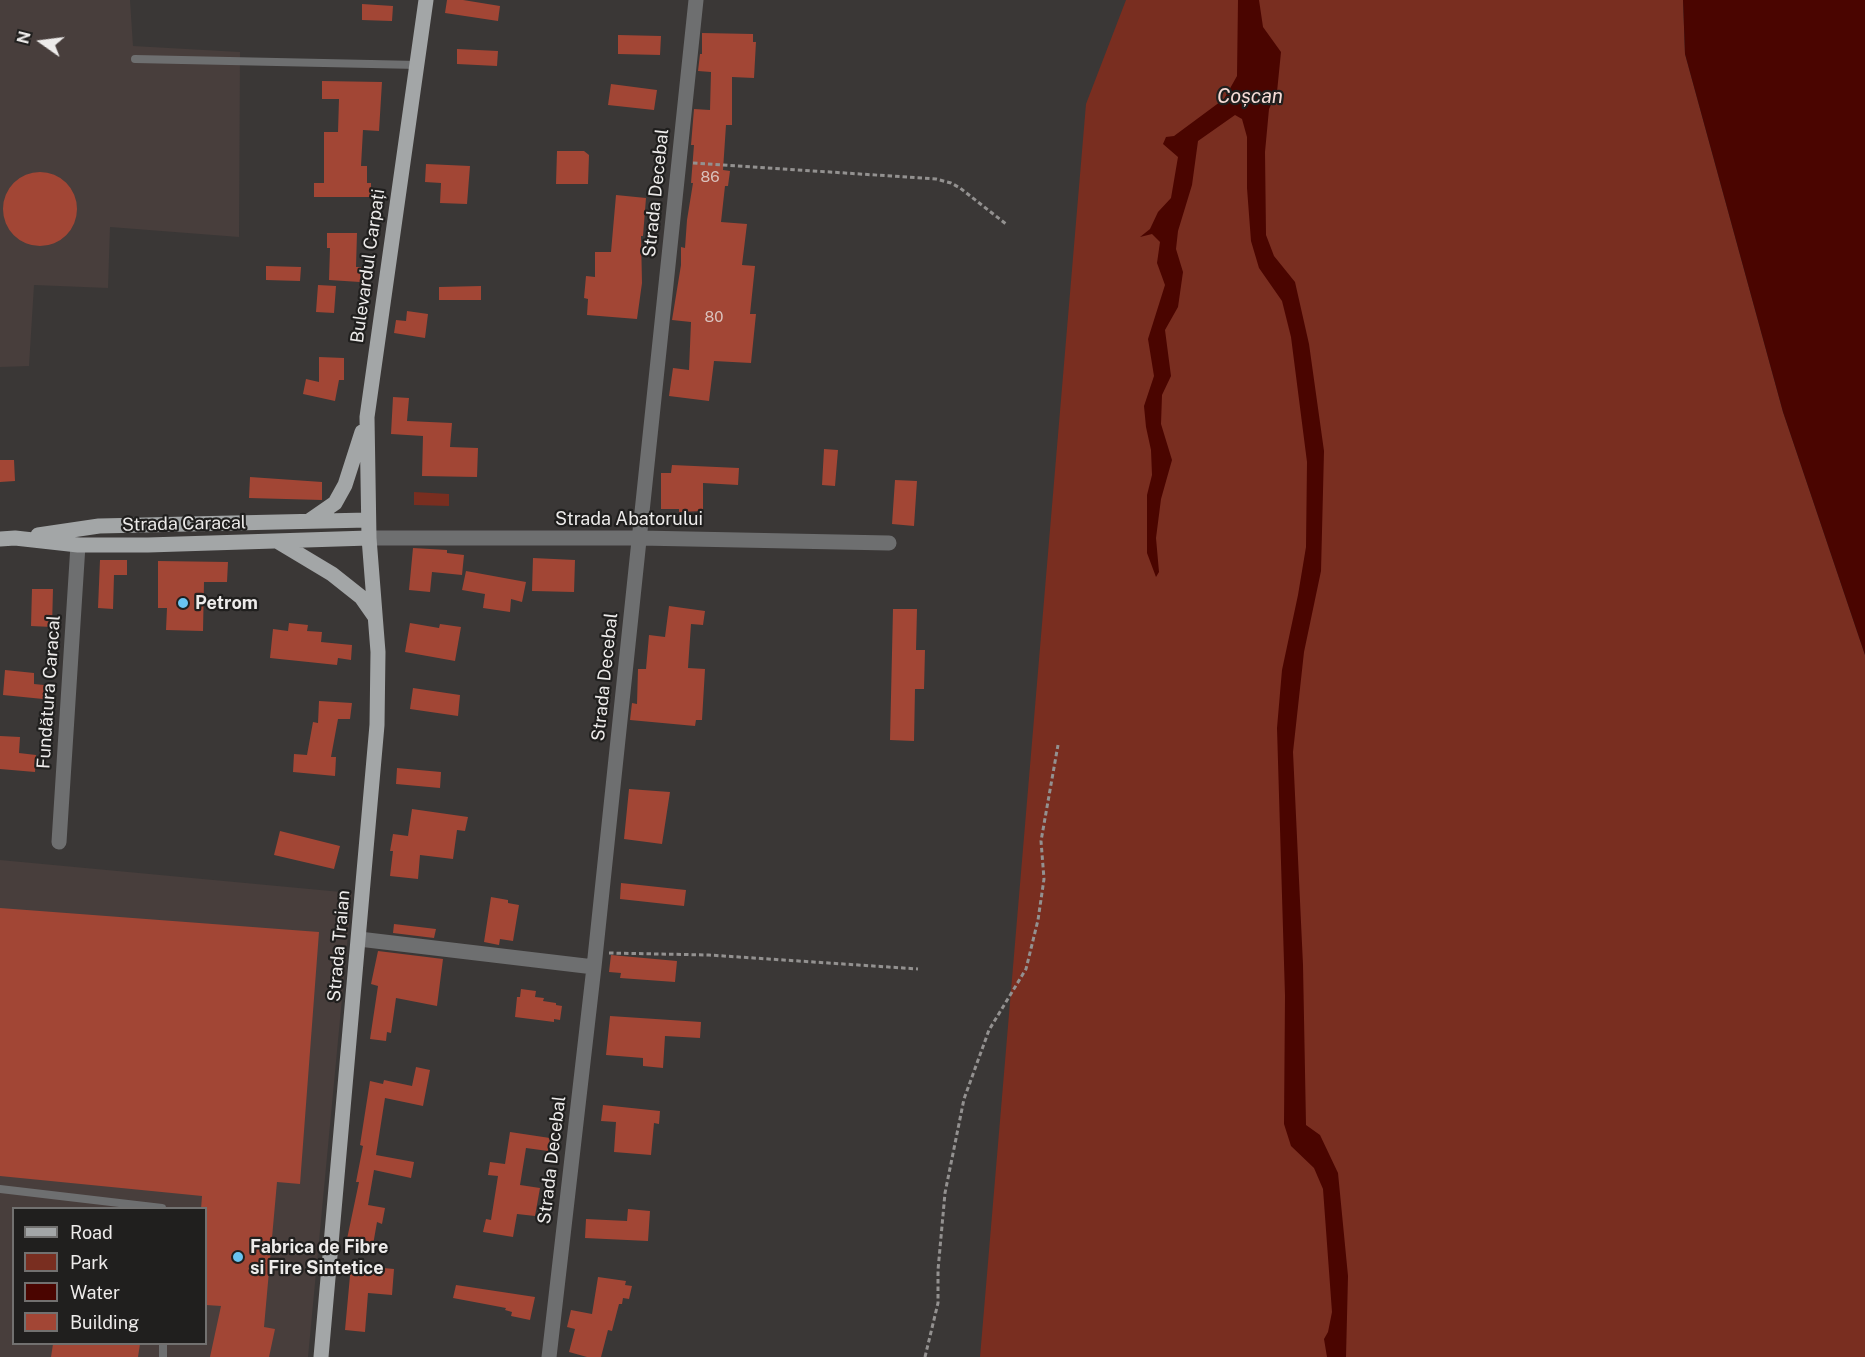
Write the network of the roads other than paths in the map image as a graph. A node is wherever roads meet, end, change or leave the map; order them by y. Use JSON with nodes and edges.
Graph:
{"nodes":[{"id":1,"x":426,"y":0,"type":"edge"},
{"id":2,"x":696,"y":0,"type":"edge"},
{"id":3,"x":135,"y":59,"type":"dead end"},
{"id":4,"x":417,"y":65,"type":"junction"},
{"id":5,"x":367,"y":417,"type":"junction"},
{"id":6,"x":368,"y":520,"type":"junction"},
{"id":7,"x":309,"y":521,"type":"junction"},
{"id":8,"x":276,"y":522,"type":"junction"},
{"id":9,"x":157,"y":535,"type":"junction"},
{"id":10,"x":369,"y":538,"type":"junction"},
{"id":11,"x":640,"y":538,"type":"junction"},
{"id":12,"x":7,"y":539,"type":"edge"},
{"id":13,"x":277,"y":541,"type":"junction"},
{"id":14,"x":889,"y":543,"type":"dead end"},
{"id":15,"x":78,"y":545,"type":"junction"},
{"id":16,"x":376,"y":619,"type":"junction"},
{"id":17,"x":59,"y":842,"type":"dead end"},
{"id":18,"x":359,"y":939,"type":"junction"},
{"id":19,"x":595,"y":959,"type":"junction"},
{"id":20,"x":0,"y":1189,"type":"edge"},
{"id":21,"x":146,"y":1207,"type":"edge"},
{"id":22,"x":321,"y":1357,"type":"edge"},
{"id":23,"x":549,"y":1357,"type":"edge"}],
"edges":[{"from":1,"to":4,"type":"main road","name":"Bulevardul Carpați"},
{"from":2,"to":11,"type":"street","name":"Strada Decebal"},
{"from":3,"to":4,"type":"lane"},
{"from":4,"to":5,"type":"main road","name":"Bulevardul Carpați"},
{"from":5,"to":6,"type":"main road","name":"Bulevardul Carpați"},
{"from":5,"to":7,"type":"main road"},
{"from":6,"to":7,"type":"main road"},
{"from":6,"to":10,"type":"main road","name":"Bulevardul Carpați"},
{"from":7,"to":8,"type":"main road"},
{"from":8,"to":9,"type":"main road"},
{"from":8,"to":13,"type":"lane"},
{"from":9,"to":12,"type":"main road"},
{"from":9,"to":13,"type":"main road","name":"Strada Caracal"},
{"from":9,"to":15,"type":"main road","name":"Strada Caracal"},
{"from":10,"to":11,"type":"street","name":"Strada Abatorului"},
{"from":10,"to":13,"type":"main road","name":"Strada Caracal"},
{"from":10,"to":16,"type":"main road","name":"Strada Traian"},
{"from":11,"to":14,"type":"street","name":"Strada Abatorului"},
{"from":11,"to":19,"type":"street","name":"Strada Decebal"},
{"from":12,"to":15,"type":"main road","name":"Strada Caracal"},
{"from":13,"to":16,"type":"main road"},
{"from":15,"to":17,"type":"street","name":"Fundătura Caracal"},
{"from":16,"to":18,"type":"main road","name":"Strada Traian"},
{"from":18,"to":19,"type":"street"},
{"from":18,"to":22,"type":"main road","name":"Strada Traian"},
{"from":19,"to":23,"type":"street","name":"Strada Decebal"},
{"from":20,"to":21,"type":"lane"}]}
